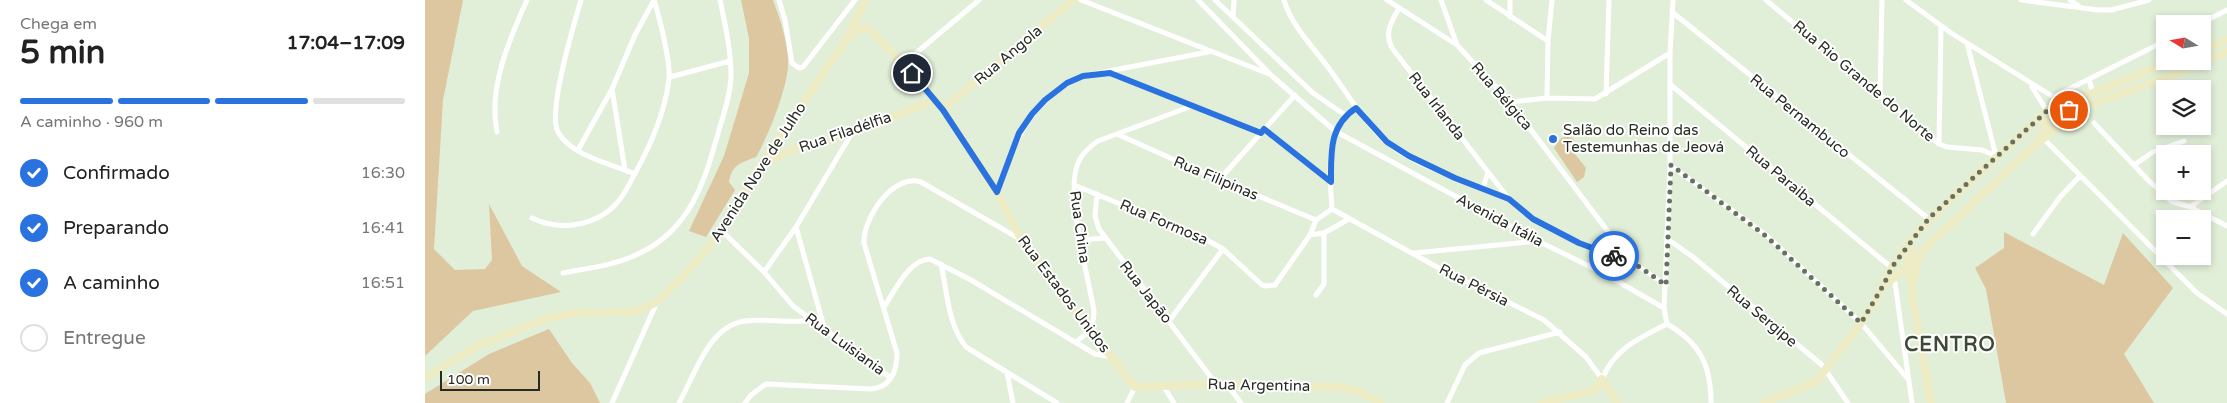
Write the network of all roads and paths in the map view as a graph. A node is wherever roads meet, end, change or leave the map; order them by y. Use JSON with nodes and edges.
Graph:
{"nodes":[{"id":1,"x":527,"y":0,"type":"edge"},
{"id":2,"x":581,"y":0,"type":"edge"},
{"id":3,"x":654,"y":0,"type":"edge"},
{"id":4,"x":720,"y":0,"type":"edge"},
{"id":5,"x":779,"y":0,"type":"edge"},
{"id":6,"x":866,"y":0,"type":"edge"},
{"id":7,"x":979,"y":0,"type":"edge"},
{"id":8,"x":1073,"y":0,"type":"edge"},
{"id":9,"x":1081,"y":0,"type":"edge"},
{"id":10,"x":1198,"y":0,"type":"edge"},
{"id":11,"x":1215,"y":0,"type":"edge"},
{"id":12,"x":1234,"y":0,"type":"edge"},
{"id":13,"x":1284,"y":0,"type":"edge"},
{"id":14,"x":1387,"y":0,"type":"edge"},
{"id":15,"x":1441,"y":0,"type":"edge"},
{"id":16,"x":1486,"y":0,"type":"edge"},
{"id":17,"x":1510,"y":0,"type":"edge"},
{"id":18,"x":1552,"y":0,"type":"edge"},
{"id":19,"x":1609,"y":0,"type":"edge"},
{"id":20,"x":1673,"y":0,"type":"edge"},
{"id":21,"x":1766,"y":0,"type":"edge"},
{"id":22,"x":1882,"y":0,"type":"edge"},
{"id":23,"x":2021,"y":0,"type":"edge"},
{"id":24,"x":2070,"y":0,"type":"edge"},
{"id":25,"x":2149,"y":0,"type":"edge"},
{"id":26,"x":1909,"y":1,"type":"edge"},
{"id":27,"x":2042,"y":2,"type":"edge"},
{"id":28,"x":856,"y":5,"type":"edge"},
{"id":29,"x":1399,"y":8,"type":"junction"},
{"id":30,"x":2081,"y":8,"type":"junction"},
{"id":31,"x":2227,"y":10,"type":"edge"},
{"id":32,"x":1672,"y":12,"type":"junction"},
{"id":33,"x":1233,"y":17,"type":"junction"},
{"id":34,"x":1509,"y":17,"type":"junction"},
{"id":35,"x":2211,"y":18,"type":"edge"},
{"id":36,"x":1941,"y":27,"type":"junction"},
{"id":37,"x":847,"y":38,"type":"junction"},
{"id":38,"x":2227,"y":40,"type":"edge"},
{"id":39,"x":1547,"y":41,"type":"junction"},
{"id":40,"x":1967,"y":42,"type":"junction"},
{"id":41,"x":1457,"y":45,"type":"junction"},
{"id":42,"x":2156,"y":45,"type":"edge"},
{"id":43,"x":2211,"y":47,"type":"edge"},
{"id":44,"x":1208,"y":52,"type":"junction"},
{"id":45,"x":2227,"y":52,"type":"edge"},
{"id":46,"x":1671,"y":53,"type":"junction"},
{"id":47,"x":730,"y":60,"type":"junction"},
{"id":48,"x":903,"y":64,"type":"junction"},
{"id":49,"x":2156,"y":68,"type":"edge"},
{"id":50,"x":1110,"y":73,"type":"junction"},
{"id":51,"x":1272,"y":76,"type":"junction"},
{"id":52,"x":670,"y":77,"type":"junction"},
{"id":53,"x":2089,"y":78,"type":"junction"},
{"id":54,"x":1671,"y":85,"type":"junction"},
{"id":55,"x":2030,"y":85,"type":"junction"},
{"id":56,"x":612,"y":89,"type":"junction"},
{"id":57,"x":1606,"y":94,"type":"junction"},
{"id":58,"x":2093,"y":94,"type":"junction"},
{"id":59,"x":1295,"y":96,"type":"junction"},
{"id":60,"x":1880,"y":96,"type":"junction"},
{"id":61,"x":2053,"y":97,"type":"junction"},
{"id":62,"x":1547,"y":98,"type":"junction"},
{"id":63,"x":935,"y":100,"type":"junction"},
{"id":64,"x":1510,"y":102,"type":"junction"},
{"id":65,"x":2063,"y":104,"type":"junction"},
{"id":66,"x":1192,"y":106,"type":"junction"},
{"id":67,"x":1356,"y":108,"type":"junction"},
{"id":68,"x":943,"y":110,"type":"junction"},
{"id":69,"x":2047,"y":111,"type":"junction"},
{"id":70,"x":1345,"y":115,"type":"junction"},
{"id":71,"x":2069,"y":117,"type":"junction"},
{"id":72,"x":2039,"y":118,"type":"junction"},
{"id":73,"x":2061,"y":123,"type":"junction"},
{"id":74,"x":2094,"y":123,"type":"dead end"},
{"id":75,"x":1263,"y":131,"type":"junction"},
{"id":76,"x":497,"y":132,"type":"dead end"},
{"id":77,"x":1335,"y":132,"type":"junction"},
{"id":78,"x":853,"y":133,"type":"junction"},
{"id":79,"x":1117,"y":134,"type":"junction"},
{"id":80,"x":781,"y":135,"type":"junction"},
{"id":81,"x":2044,"y":139,"type":"junction"},
{"id":82,"x":2184,"y":141,"type":"dead end"},
{"id":83,"x":1939,"y":144,"type":"junction"},
{"id":84,"x":2032,"y":148,"type":"junction"},
{"id":85,"x":577,"y":150,"type":"junction"},
{"id":86,"x":791,"y":150,"type":"junction"},
{"id":87,"x":1997,"y":156,"type":"junction"},
{"id":88,"x":1671,"y":165,"type":"junction"},
{"id":89,"x":2134,"y":165,"type":"junction"},
{"id":90,"x":759,"y":169,"type":"junction"},
{"id":91,"x":625,"y":170,"type":"junction"},
{"id":92,"x":1488,"y":172,"type":"junction"},
{"id":93,"x":635,"y":174,"type":"junction"},
{"id":94,"x":2080,"y":176,"type":"junction"},
{"id":95,"x":1219,"y":180,"type":"junction"},
{"id":96,"x":2227,"y":181,"type":"edge"},
{"id":97,"x":1331,"y":182,"type":"junction"},
{"id":98,"x":1074,"y":185,"type":"junction"},
{"id":99,"x":1483,"y":188,"type":"junction"},
{"id":100,"x":997,"y":192,"type":"junction"},
{"id":101,"x":1097,"y":194,"type":"junction"},
{"id":102,"x":1509,"y":199,"type":"junction"},
{"id":103,"x":2190,"y":207,"type":"junction"},
{"id":104,"x":1332,"y":209,"type":"junction"},
{"id":105,"x":532,"y":218,"type":"dead end"},
{"id":106,"x":1929,"y":218,"type":"junction"},
{"id":107,"x":1316,"y":220,"type":"junction"},
{"id":108,"x":1349,"y":220,"type":"junction"},
{"id":109,"x":2227,"y":226,"type":"edge"},
{"id":110,"x":797,"y":227,"type":"junction"},
{"id":111,"x":723,"y":231,"type":"junction"},
{"id":112,"x":1324,"y":233,"type":"junction"},
{"id":113,"x":2033,"y":234,"type":"dead end"},
{"id":114,"x":1310,"y":235,"type":"junction"},
{"id":115,"x":1612,"y":237,"type":"junction"},
{"id":116,"x":1913,"y":237,"type":"junction"},
{"id":117,"x":1104,"y":238,"type":"junction"},
{"id":118,"x":1666,"y":238,"type":"junction"},
{"id":119,"x":1021,"y":239,"type":"junction"},
{"id":120,"x":1081,"y":240,"type":"junction"},
{"id":121,"x":1538,"y":241,"type":"junction"},
{"id":122,"x":1223,"y":249,"type":"junction"},
{"id":123,"x":1923,"y":249,"type":"junction"},
{"id":124,"x":1606,"y":252,"type":"junction"},
{"id":125,"x":1414,"y":253,"type":"junction"},
{"id":126,"x":1632,"y":262,"type":"junction"},
{"id":127,"x":1909,"y":262,"type":"junction"},
{"id":128,"x":941,"y":264,"type":"junction"},
{"id":129,"x":1892,"y":267,"type":"junction"},
{"id":130,"x":764,"y":272,"type":"junction"},
{"id":131,"x":563,"y":273,"type":"dead end"},
{"id":132,"x":1894,"y":278,"type":"junction"},
{"id":133,"x":1884,"y":284,"type":"junction"},
{"id":134,"x":1666,"y":285,"type":"junction"},
{"id":135,"x":1912,"y":285,"type":"junction"},
{"id":136,"x":1316,"y":295,"type":"dead end"},
{"id":137,"x":657,"y":302,"type":"junction"},
{"id":138,"x":884,"y":307,"type":"junction"},
{"id":139,"x":1665,"y":308,"type":"junction"},
{"id":140,"x":2227,"y":314,"type":"edge"},
{"id":141,"x":811,"y":320,"type":"junction"},
{"id":142,"x":1169,"y":321,"type":"junction"},
{"id":143,"x":1861,"y":323,"type":"junction"},
{"id":144,"x":1667,"y":324,"type":"junction"},
{"id":145,"x":824,"y":327,"type":"junction"},
{"id":146,"x":1090,"y":331,"type":"junction"},
{"id":147,"x":1560,"y":332,"type":"junction"},
{"id":148,"x":1076,"y":342,"type":"junction"},
{"id":149,"x":1112,"y":357,"type":"junction"},
{"id":150,"x":1827,"y":370,"type":"junction"},
{"id":151,"x":1007,"y":372,"type":"junction"},
{"id":152,"x":425,"y":378,"type":"edge"},
{"id":153,"x":891,"y":378,"type":"junction"},
{"id":154,"x":1908,"y":378,"type":"junction"},
{"id":155,"x":1601,"y":379,"type":"junction"},
{"id":156,"x":1216,"y":384,"type":"junction"},
{"id":157,"x":1227,"y":385,"type":"junction"},
{"id":158,"x":1135,"y":387,"type":"junction"},
{"id":159,"x":1164,"y":387,"type":"junction"},
{"id":160,"x":1911,"y":402,"type":"edge"},
{"id":161,"x":612,"y":403,"type":"edge"},
{"id":162,"x":679,"y":403,"type":"edge"},
{"id":163,"x":745,"y":403,"type":"edge"},
{"id":164,"x":1013,"y":403,"type":"edge"},
{"id":165,"x":1057,"y":403,"type":"edge"},
{"id":166,"x":1127,"y":403,"type":"edge"},
{"id":167,"x":1174,"y":403,"type":"edge"},
{"id":168,"x":1241,"y":403,"type":"edge"},
{"id":169,"x":1379,"y":403,"type":"edge"},
{"id":170,"x":1447,"y":403,"type":"edge"},
{"id":171,"x":1542,"y":403,"type":"edge"},
{"id":172,"x":1617,"y":403,"type":"edge"},
{"id":173,"x":1711,"y":403,"type":"edge"},
{"id":174,"x":1764,"y":403,"type":"edge"},
{"id":175,"x":1848,"y":403,"type":"edge"},
{"id":176,"x":1931,"y":403,"type":"edge"}],
"edges":[{"from":1,"to":76,"type":"street"},
{"from":2,"to":85,"type":"street"},
{"from":3,"to":52,"type":"street"},
{"from":3,"to":56,"type":"street"},
{"from":4,"to":47,"type":"street"},
{"from":5,"to":28,"type":"street"},
{"from":6,"to":28,"type":"main road","name":"Avenida Nove de Julho"},
{"from":7,"to":48,"type":"street"},
{"from":8,"to":68,"type":"main road","name":"Rua Angola"},
{"from":9,"to":44,"type":"street"},
{"from":10,"to":51,"type":"street","name":"Avenida Itália"},
{"from":11,"to":33,"type":"street"},
{"from":12,"to":33,"type":"street"},
{"from":13,"to":67,"type":"street","name":"Avenida Itália"},
{"from":14,"to":29,"type":"street","name":"Rua Bélgica"},
{"from":15,"to":41,"type":"street"},
{"from":16,"to":34,"type":"street"},
{"from":17,"to":34,"type":"street"},
{"from":18,"to":39,"type":"street"},
{"from":19,"to":57,"type":"street"},
{"from":20,"to":32,"type":"street"},
{"from":21,"to":60,"type":"street","name":"Rua Rio Grande do Norte"},
{"from":22,"to":60,"type":"street"},
{"from":23,"to":27,"type":"street"},
{"from":24,"to":30,"type":"street"},
{"from":25,"to":30,"type":"street"},
{"from":26,"to":36,"type":"street"},
{"from":27,"to":30,"type":"street"},
{"from":28,"to":37,"type":"main road","name":"Avenida Nove de Julho"},
{"from":29,"to":41,"type":"street","name":"Rua Bélgica"},
{"from":29,"to":92,"type":"street","name":"Rua Irlanda"},
{"from":31,"to":35,"type":"street"},
{"from":32,"to":46,"type":"street"},
{"from":32,"to":106,"type":"street","name":"Rua Pernambuco"},
{"from":33,"to":70,"type":"street"},
{"from":34,"to":39,"type":"street"},
{"from":36,"to":40,"type":"street"},
{"from":36,"to":83,"type":"street"},
{"from":37,"to":48,"type":"main road","name":"Rua Estados Unidos"},
{"from":37,"to":80,"type":"main road","name":"Avenida Nove de Julho"},
{"from":38,"to":43,"type":"main road"},
{"from":39,"to":62,"type":"street"},
{"from":40,"to":55,"type":"street"},
{"from":40,"to":87,"type":"street"},
{"from":41,"to":64,"type":"street","name":"Rua Bélgica"},
{"from":42,"to":53,"type":"street"},
{"from":44,"to":50,"type":"street"},
{"from":44,"to":51,"type":"street"},
{"from":45,"to":71,"type":"main road"},
{"from":46,"to":54,"type":"street"},
{"from":46,"to":57,"type":"street"},
{"from":47,"to":52,"type":"street"},
{"from":47,"to":131,"type":"street"},
{"from":48,"to":63,"type":"main road","name":"Rua Estados Unidos"},
{"from":49,"to":58,"type":"main road"},
{"from":50,"to":66,"type":"street"},
{"from":50,"to":100,"type":"street"},
{"from":51,"to":59,"type":"street","name":"Avenida Itália"},
{"from":52,"to":93,"type":"street"},
{"from":53,"to":58,"type":"street"},
{"from":53,"to":61,"type":"street"},
{"from":54,"to":88,"type":"street"},
{"from":54,"to":129,"type":"street","name":"Rua Paraiba"},
{"from":55,"to":61,"type":"street"},
{"from":55,"to":69,"type":"street"},
{"from":56,"to":85,"type":"street"},
{"from":56,"to":91,"type":"street"},
{"from":57,"to":62,"type":"street"},
{"from":58,"to":65,"type":"main road"},
{"from":59,"to":75,"type":"street"},
{"from":59,"to":77,"type":"street","name":"Avenida Itália"},
{"from":60,"to":83,"type":"street","name":"Rua Rio Grande do Norte"},
{"from":61,"to":65,"type":"street"},
{"from":62,"to":64,"type":"street"},
{"from":63,"to":68,"type":"main road","name":"Rua Estados Unidos"},
{"from":63,"to":78,"type":"main road","name":"Rua Filadélfia"},
{"from":64,"to":115,"type":"street","name":"Rua Bélgica"},
{"from":65,"to":69,"type":"main road"},
{"from":65,"to":71,"type":"main road"},
{"from":66,"to":75,"type":"street"},
{"from":66,"to":79,"type":"street","name":"Rua China"},
{"from":67,"to":70,"type":"street"},
{"from":67,"to":99,"type":"street","name":"Avenida Itália"},
{"from":68,"to":100,"type":"main road","name":"Rua Estados Unidos"},
{"from":69,"to":72,"type":"main road"},
{"from":69,"to":73,"type":"main road"},
{"from":70,"to":77,"type":"street"},
{"from":71,"to":73,"type":"main road"},
{"from":72,"to":84,"type":"main road"},
{"from":72,"to":87,"type":"main road"},
{"from":73,"to":81,"type":"main road"},
{"from":74,"to":89,"type":"street"},
{"from":75,"to":95,"type":"street"},
{"from":75,"to":97,"type":"street"},
{"from":77,"to":97,"type":"street"},
{"from":77,"to":121,"type":"street","name":"Avenida Itália"},
{"from":78,"to":86,"type":"main road","name":"Rua Filadélfia"},
{"from":78,"to":110,"type":"street"},
{"from":79,"to":95,"type":"street","name":"Rua Filipinas"},
{"from":79,"to":98,"type":"street","name":"Rua China"},
{"from":80,"to":86,"type":"main road"},
{"from":80,"to":90,"type":"main road","name":"Avenida Nove de Julho"},
{"from":81,"to":84,"type":"main road"},
{"from":81,"to":94,"type":"street"},
{"from":82,"to":89,"type":"street"},
{"from":83,"to":87,"type":"street","name":"Rua Rio Grande do Norte"},
{"from":84,"to":123,"type":"main road"},
{"from":85,"to":91,"type":"street"},
{"from":86,"to":90,"type":"main road","name":"Rua Filadélfia"},
{"from":87,"to":106,"type":"main road"},
{"from":88,"to":118,"type":"street"},
{"from":88,"to":143,"type":"street"},
{"from":89,"to":103,"type":"street"},
{"from":90,"to":111,"type":"main road","name":"Avenida Nove de Julho"},
{"from":91,"to":93,"type":"street"},
{"from":92,"to":99,"type":"street"},
{"from":92,"to":102,"type":"street","name":"Rua Irlanda"},
{"from":93,"to":105,"type":"street"},
{"from":94,"to":113,"type":"street"},
{"from":94,"to":140,"type":"street"},
{"from":95,"to":107,"type":"street","name":"Rua Filipinas"},
{"from":96,"to":103,"type":"street"},
{"from":97,"to":104,"type":"street"},
{"from":98,"to":101,"type":"street","name":"Rua Formosa"},
{"from":98,"to":120,"type":"street","name":"Rua China"},
{"from":99,"to":102,"type":"street","name":"Avenida Itália"},
{"from":100,"to":119,"type":"main road","name":"Rua Estados Unidos"},
{"from":101,"to":117,"type":"street","name":"Rua Japão"},
{"from":101,"to":122,"type":"street","name":"Rua Formosa"},
{"from":102,"to":124,"type":"street"},
{"from":103,"to":109,"type":"street"},
{"from":104,"to":107,"type":"street"},
{"from":104,"to":108,"type":"street","name":"Rua Pérsia"},
{"from":106,"to":116,"type":"main road"},
{"from":107,"to":114,"type":"street","name":"Rua Formosa"},
{"from":108,"to":112,"type":"street"},
{"from":108,"to":125,"type":"street","name":"Rua Pérsia"},
{"from":110,"to":130,"type":"street"},
{"from":110,"to":145,"type":"street"},
{"from":111,"to":130,"type":"street","name":"Rua Luisiania"},
{"from":111,"to":137,"type":"main road","name":"Avenida Nove de Julho"},
{"from":112,"to":114,"type":"street"},
{"from":112,"to":136,"type":"street"},
{"from":114,"to":122,"type":"street","name":"Rua Formosa"},
{"from":115,"to":124,"type":"street"},
{"from":115,"to":126,"type":"street","name":"Rua Bélgica"},
{"from":116,"to":123,"type":"main road"},
{"from":116,"to":127,"type":"main road"},
{"from":116,"to":129,"type":"main road"},
{"from":117,"to":120,"type":"street"},
{"from":117,"to":142,"type":"street","name":"Rua Japão"},
{"from":118,"to":134,"type":"street"},
{"from":118,"to":150,"type":"street","name":"Rua Sergipe"},
{"from":119,"to":138,"type":"street","name":"Rua Luisiania"},
{"from":119,"to":146,"type":"main road","name":"Rua Estados Unidos"},
{"from":120,"to":146,"type":"street","name":"Rua China"},
{"from":121,"to":125,"type":"street"},
{"from":121,"to":139,"type":"street","name":"Avenida Itália"},
{"from":122,"to":142,"type":"street"},
{"from":123,"to":127,"type":"main road"},
{"from":123,"to":135,"type":"main road"},
{"from":124,"to":126,"type":"street"},
{"from":125,"to":147,"type":"street","name":"Rua Pérsia"},
{"from":126,"to":134,"type":"street"},
{"from":127,"to":132,"type":"main road"},
{"from":127,"to":135,"type":"main road"},
{"from":128,"to":138,"type":"street"},
{"from":128,"to":148,"type":"street"},
{"from":128,"to":151,"type":"street"},
{"from":129,"to":132,"type":"street"},
{"from":129,"to":133,"type":"main road"},
{"from":130,"to":141,"type":"street","name":"Rua Luisiania"},
{"from":132,"to":133,"type":"main road"},
{"from":132,"to":154,"type":"street"},
{"from":133,"to":143,"type":"main road"},
{"from":134,"to":139,"type":"street"},
{"from":135,"to":176,"type":"main road"},
{"from":137,"to":152,"type":"main road","name":"Avenida Nove de Julho"},
{"from":137,"to":161,"type":"street"},
{"from":138,"to":153,"type":"street","name":"Rua Luisiania"},
{"from":139,"to":144,"type":"street"},
{"from":141,"to":145,"type":"street","name":"Rua Luisiania"},
{"from":141,"to":162,"type":"street"},
{"from":142,"to":156,"type":"street","name":"Rua Japão"},
{"from":143,"to":150,"type":"main road"},
{"from":143,"to":154,"type":"street"},
{"from":144,"to":155,"type":"street"},
{"from":144,"to":173,"type":"street"},
{"from":145,"to":153,"type":"street","name":"Rua Luisiania"},
{"from":146,"to":148,"type":"street"},
{"from":146,"to":149,"type":"main road","name":"Rua Estados Unidos"},
{"from":147,"to":155,"type":"street","name":"Rua Pérsia"},
{"from":147,"to":170,"type":"street"},
{"from":148,"to":149,"type":"street"},
{"from":149,"to":158,"type":"main road","name":"Rua Estados Unidos"},
{"from":150,"to":174,"type":"main road"},
{"from":150,"to":175,"type":"street","name":"Rua Sergipe"},
{"from":151,"to":164,"type":"street"},
{"from":151,"to":165,"type":"street"},
{"from":153,"to":163,"type":"street"},
{"from":154,"to":160,"type":"street"},
{"from":155,"to":171,"type":"main road"},
{"from":155,"to":172,"type":"main road"},
{"from":156,"to":157,"type":"main road","name":"Rua Argentina"},
{"from":156,"to":159,"type":"main road","name":"Rua Argentina"},
{"from":157,"to":168,"type":"street"},
{"from":157,"to":169,"type":"main road","name":"Rua Argentina"},
{"from":158,"to":159,"type":"main road","name":"Rua Argentina"},
{"from":158,"to":166,"type":"street"},
{"from":159,"to":167,"type":"street"}]}
